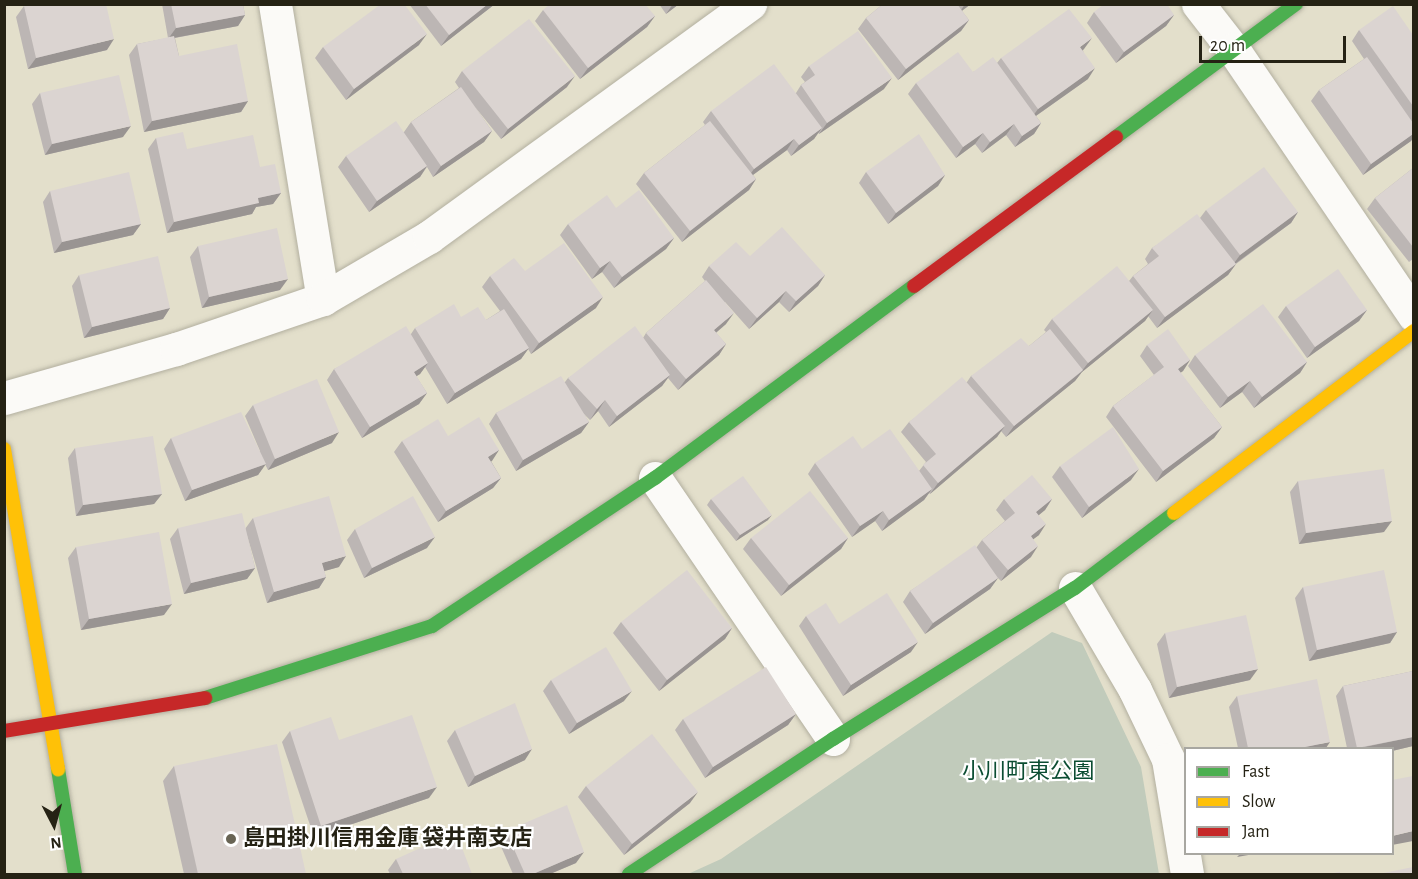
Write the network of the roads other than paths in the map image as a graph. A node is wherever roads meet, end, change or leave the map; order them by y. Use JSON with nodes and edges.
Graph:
{"nodes":[{"id":1,"x":275,"y":4,"type":"edge"},
{"id":2,"x":750,"y":4,"type":"edge"},
{"id":3,"x":1198,"y":4,"type":"edge"},
{"id":4,"x":1296,"y":4,"type":"edge"},
{"id":5,"x":1233,"y":49,"type":"junction"},
{"id":6,"x":323,"y":299,"type":"junction"},
{"id":7,"x":1413,"y":315,"type":"edge"},
{"id":8,"x":1413,"y":331,"type":"edge"},
{"id":9,"x":4,"y":398,"type":"edge"},
{"id":10,"x":4,"y":449,"type":"edge"},
{"id":11,"x":655,"y":478,"type":"junction"},
{"id":12,"x":1075,"y":588,"type":"junction"},
{"id":13,"x":50,"y":724,"type":"junction"},
{"id":14,"x":4,"y":731,"type":"edge"},
{"id":15,"x":833,"y":739,"type":"junction"},
{"id":16,"x":75,"y":874,"type":"edge"},
{"id":17,"x":629,"y":874,"type":"edge"},
{"id":18,"x":1187,"y":874,"type":"edge"}],
"edges":[{"from":1,"to":6,"type":"street"},
{"from":2,"to":6,"type":"street"},
{"from":3,"to":5,"type":"street"},
{"from":4,"to":5,"type":"street"},
{"from":5,"to":7,"type":"street"},
{"from":5,"to":11,"type":"street"},
{"from":6,"to":9,"type":"street"},
{"from":8,"to":12,"type":"street"},
{"from":10,"to":13,"type":"street"},
{"from":11,"to":13,"type":"street"},
{"from":11,"to":15,"type":"street"},
{"from":12,"to":15,"type":"street"},
{"from":12,"to":18,"type":"street"},
{"from":13,"to":14,"type":"street"},
{"from":13,"to":16,"type":"street"},
{"from":15,"to":17,"type":"street"}]}
